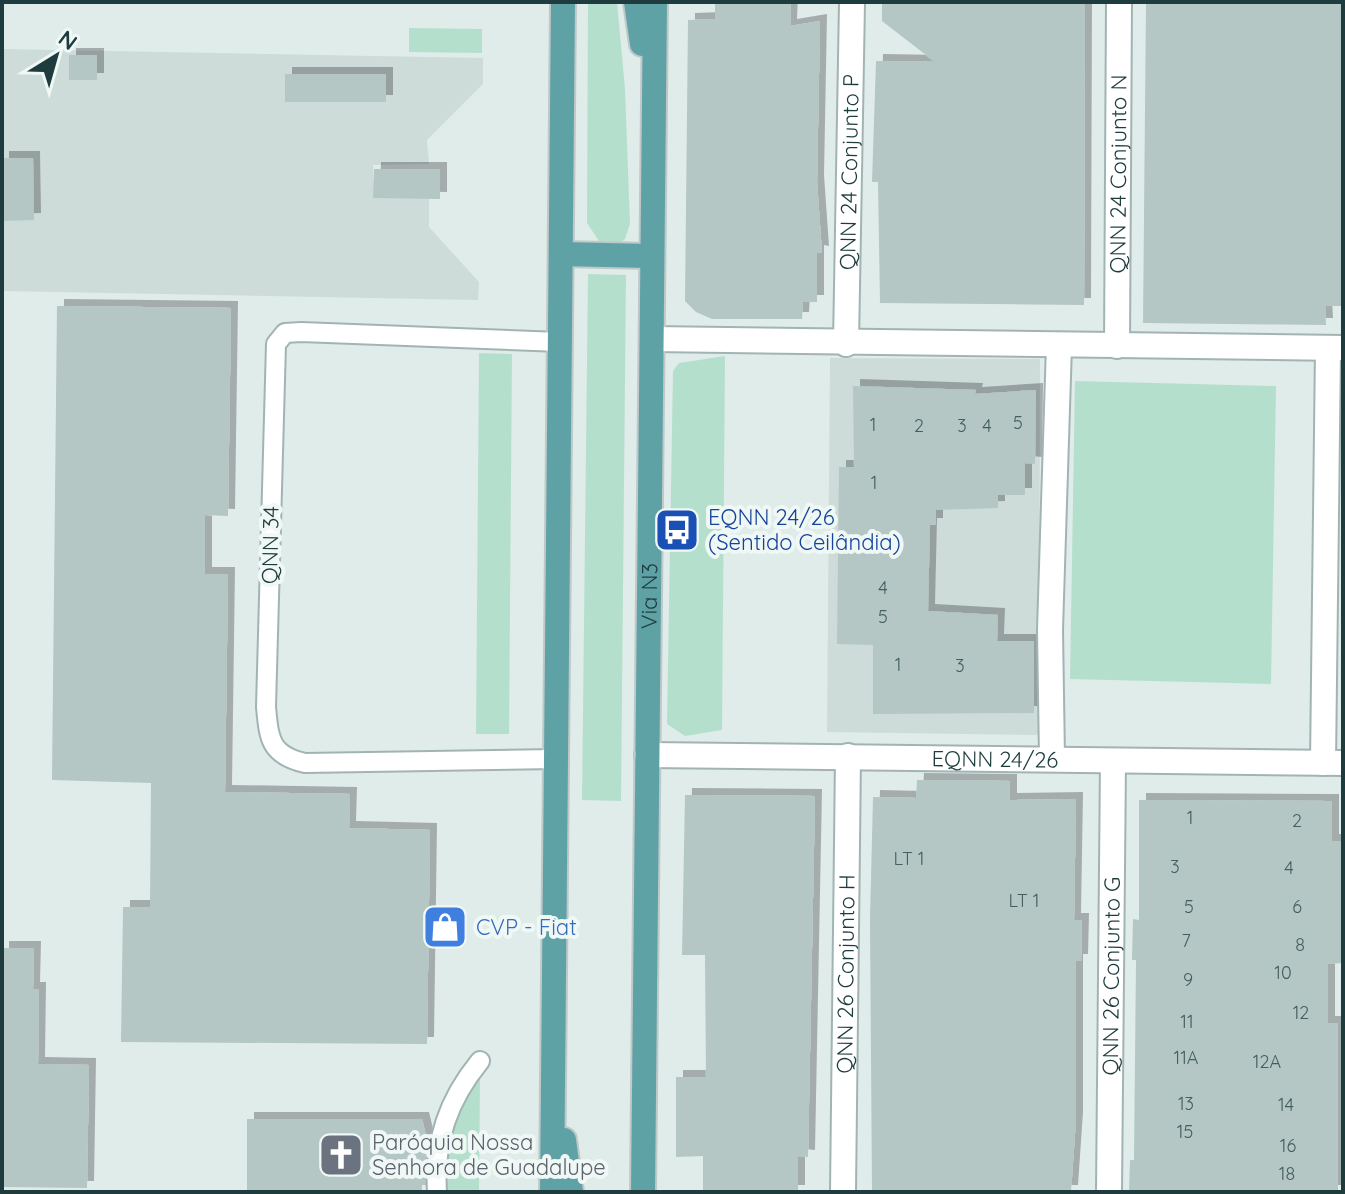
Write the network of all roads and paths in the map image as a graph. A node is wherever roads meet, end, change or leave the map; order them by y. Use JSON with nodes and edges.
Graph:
{"nodes":[{"id":1,"x":563,"y":2,"type":"edge"},
{"id":2,"x":636,"y":2,"type":"edge"},
{"id":3,"x":655,"y":2,"type":"edge"},
{"id":4,"x":852,"y":2,"type":"edge"},
{"id":5,"x":1119,"y":2,"type":"edge"},
{"id":6,"x":653,"y":113,"type":"junction"},
{"id":7,"x":561,"y":254,"type":"junction"},
{"id":8,"x":651,"y":256,"type":"junction"},
{"id":9,"x":652,"y":339,"type":"junction"},
{"id":10,"x":560,"y":342,"type":"junction"},
{"id":11,"x":846,"y":344,"type":"junction"},
{"id":12,"x":1059,"y":345,"type":"junction"},
{"id":13,"x":1117,"y":346,"type":"junction"},
{"id":14,"x":1336,"y":348,"type":"edge"},
{"id":15,"x":647,"y":755,"type":"junction"},
{"id":16,"x":848,"y":756,"type":"junction"},
{"id":17,"x":555,"y":759,"type":"junction"},
{"id":18,"x":1052,"y":759,"type":"junction"},
{"id":19,"x":1113,"y":761,"type":"junction"},
{"id":20,"x":1333,"y":763,"type":"edge"},
{"id":21,"x":553,"y":1059,"type":"junction"},
{"id":22,"x":480,"y":1061,"type":"dead end"},
{"id":23,"x":437,"y":1192,"type":"edge"},
{"id":24,"x":552,"y":1192,"type":"edge"},
{"id":25,"x":571,"y":1192,"type":"edge"},
{"id":26,"x":643,"y":1192,"type":"edge"},
{"id":27,"x":843,"y":1192,"type":"edge"},
{"id":28,"x":1109,"y":1192,"type":"edge"}],
"edges":[{"from":1,"to":7,"type":"main road"},
{"from":2,"to":6,"type":"main road"},
{"from":3,"to":6,"type":"main road","name":"Via N3"},
{"from":4,"to":11,"type":"street","name":"QNN 24 Conjunto P"},
{"from":5,"to":13,"type":"street","name":"QNN 24 Conjunto N"},
{"from":6,"to":8,"type":"main road","name":"Via N3"},
{"from":7,"to":8,"type":"main road"},
{"from":7,"to":10,"type":"main road"},
{"from":8,"to":9,"type":"main road","name":"Via N3"},
{"from":9,"to":11,"type":"street"},
{"from":9,"to":15,"type":"main road","name":"Via N3"},
{"from":10,"to":17,"type":"main road"},
{"from":10,"to":17,"type":"lane","name":"QNN 34"},
{"from":11,"to":12,"type":"street"},
{"from":12,"to":13,"type":"street"},
{"from":12,"to":18,"type":"street"},
{"from":13,"to":14,"type":"street"},
{"from":14,"to":20,"type":"street"},
{"from":15,"to":16,"type":"street","name":"EQNN 24/26"},
{"from":15,"to":26,"type":"main road","name":"Via N3"},
{"from":16,"to":18,"type":"street","name":"EQNN 24/26"},
{"from":16,"to":27,"type":"street","name":"QNN 26 Conjunto H"},
{"from":17,"to":21,"type":"main road"},
{"from":18,"to":19,"type":"street","name":"EQNN 24/26"},
{"from":19,"to":20,"type":"street","name":"EQNN 24/26"},
{"from":19,"to":28,"type":"street","name":"QNN 26 Conjunto G"},
{"from":21,"to":24,"type":"main road"},
{"from":21,"to":25,"type":"main road"},
{"from":22,"to":23,"type":"lane"}]}
